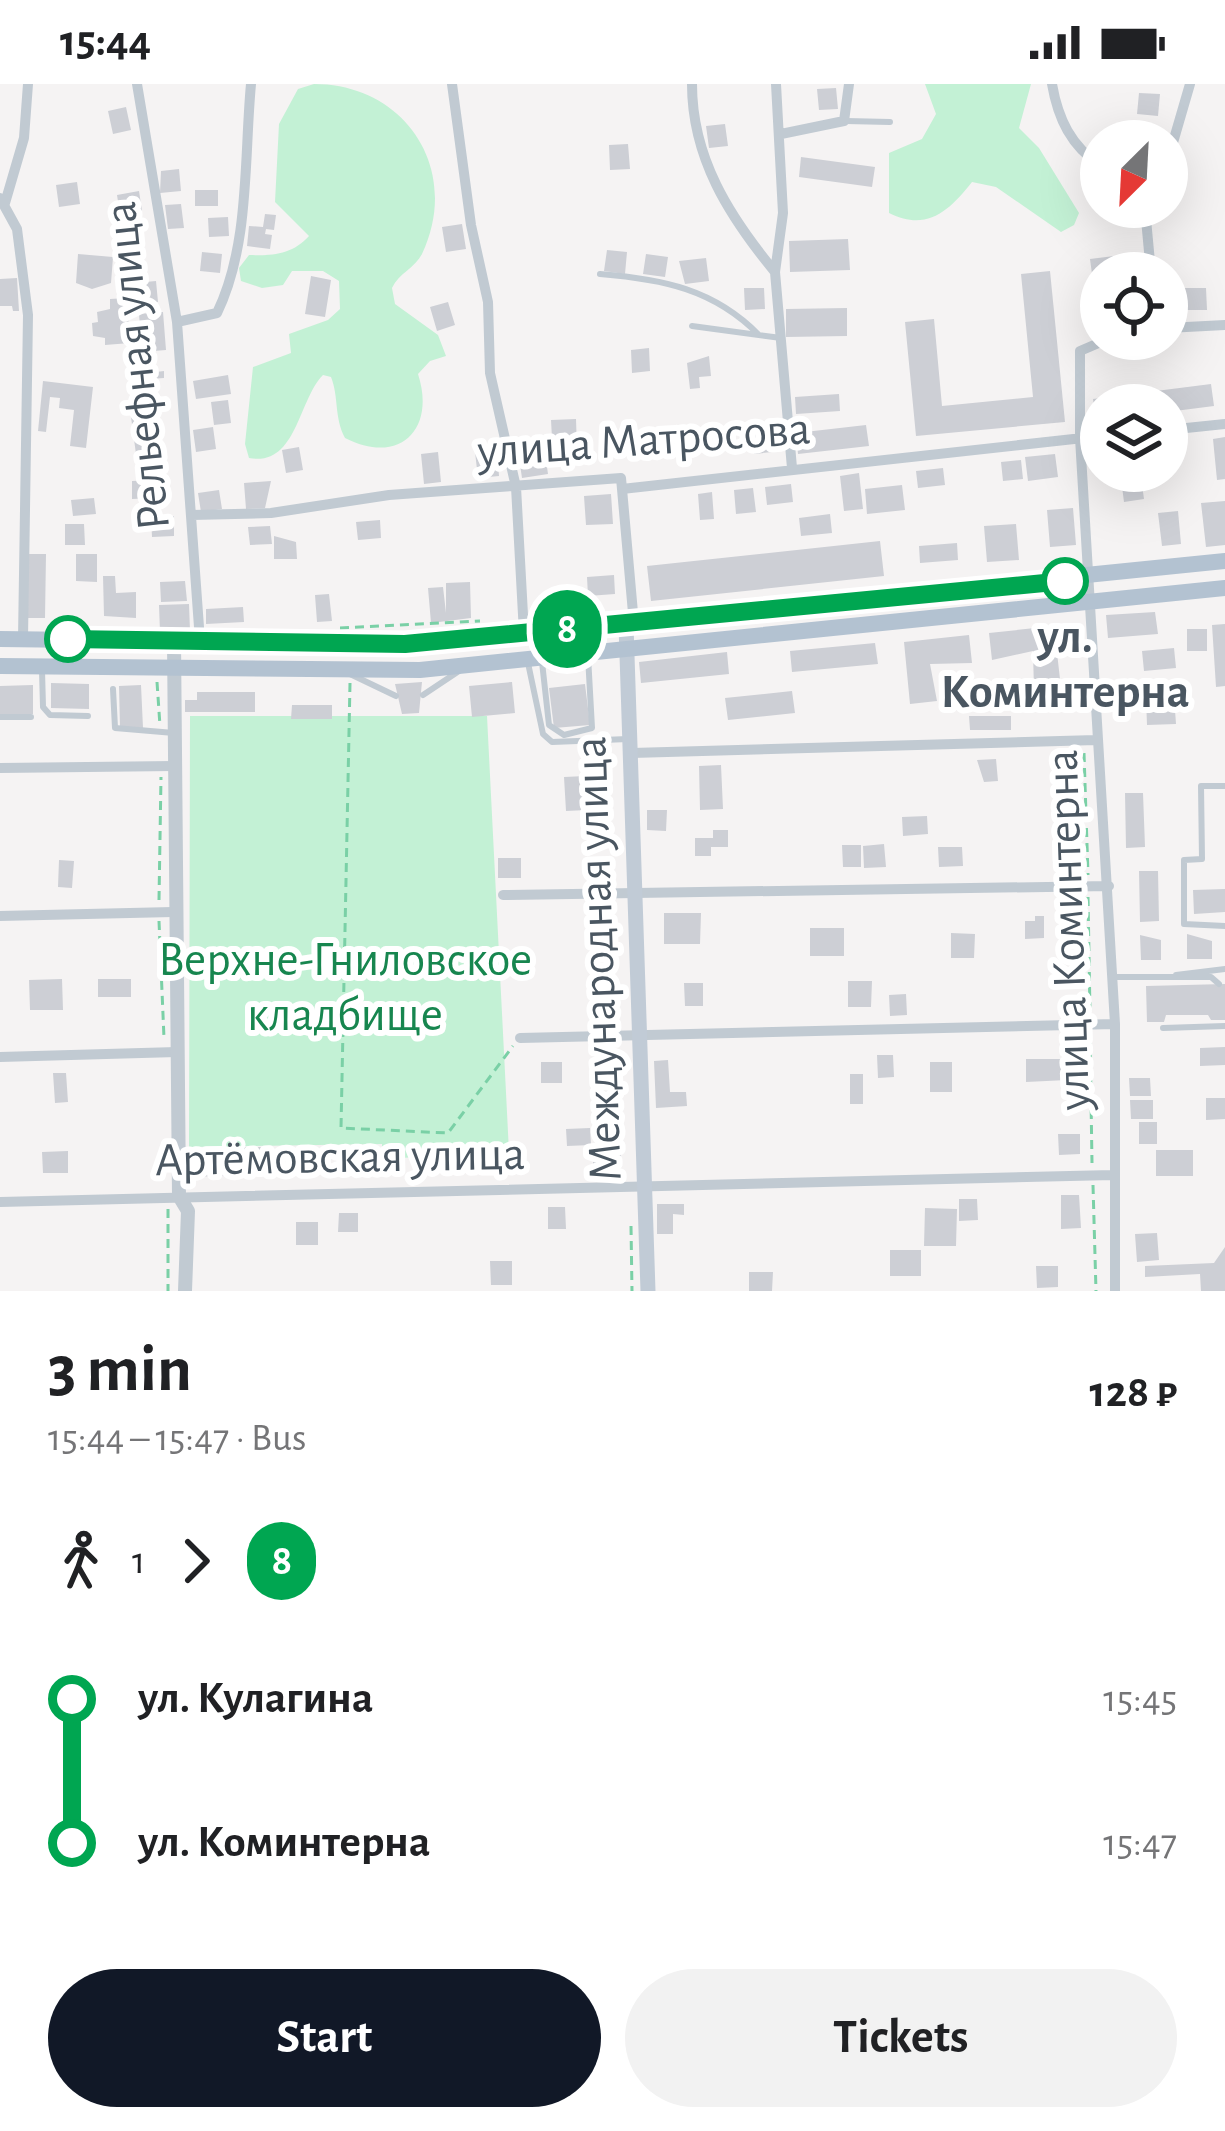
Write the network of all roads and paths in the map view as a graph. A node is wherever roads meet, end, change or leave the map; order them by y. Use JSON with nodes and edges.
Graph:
{"nodes":[{"id":1,"x":28,"y":84,"type":"edge"},
{"id":2,"x":137,"y":84,"type":"edge"},
{"id":3,"x":251,"y":84,"type":"edge"},
{"id":4,"x":452,"y":84,"type":"edge"},
{"id":5,"x":692,"y":84,"type":"edge"},
{"id":6,"x":776,"y":84,"type":"edge"},
{"id":7,"x":849,"y":84,"type":"edge"},
{"id":8,"x":1052,"y":84,"type":"edge"},
{"id":9,"x":1190,"y":84,"type":"edge"},
{"id":10,"x":1180,"y":120,"type":"edge"},
{"id":11,"x":844,"y":121,"type":"junction"},
{"id":12,"x":890,"y":122,"type":"dead end"},
{"id":13,"x":781,"y":134,"type":"junction"},
{"id":14,"x":1080,"y":149,"type":"edge"},
{"id":15,"x":2,"y":201,"type":"edge"},
{"id":16,"x":775,"y":272,"type":"junction"},
{"id":17,"x":600,"y":274,"type":"dead end"},
{"id":18,"x":177,"y":322,"type":"junction"},
{"id":19,"x":1225,"y":325,"type":"edge"},
{"id":20,"x":692,"y":326,"type":"dead end"},
{"id":21,"x":1188,"y":327,"type":"edge"},
{"id":22,"x":759,"y":335,"type":"junction"},
{"id":23,"x":781,"y":338,"type":"junction"},
{"id":24,"x":1080,"y":351,"type":"edge"},
{"id":25,"x":1225,"y":424,"type":"edge"},
{"id":26,"x":1188,"y":428,"type":"edge"},
{"id":27,"x":1079,"y":438,"type":"junction"},
{"id":28,"x":792,"y":468,"type":"junction"},
{"id":29,"x":516,"y":487,"type":"junction"},
{"id":30,"x":622,"y":489,"type":"junction"},
{"id":31,"x":192,"y":515,"type":"junction"},
{"id":32,"x":1225,"y":561,"type":"edge"},
{"id":33,"x":1090,"y":578,"type":"junction"},
{"id":34,"x":1225,"y":588,"type":"edge"},
{"id":35,"x":1091,"y":602,"type":"junction"},
{"id":36,"x":479,"y":621,"type":"dead end"},
{"id":37,"x":630,"y":624,"type":"junction"},
{"id":38,"x":327,"y":628,"type":"dead end"},
{"id":39,"x":524,"y":633,"type":"junction"},
{"id":40,"x":0,"y":639,"type":"edge"},
{"id":41,"x":23,"y":639,"type":"junction"},
{"id":42,"x":174,"y":641,"type":"junction"},
{"id":43,"x":200,"y":641,"type":"junction"},
{"id":44,"x":374,"y":644,"type":"junction"},
{"id":45,"x":629,"y":650,"type":"junction"},
{"id":46,"x":587,"y":654,"type":"junction"},
{"id":47,"x":535,"y":659,"type":"junction"},
{"id":48,"x":464,"y":666,"type":"junction"},
{"id":49,"x":0,"y":667,"type":"edge"},
{"id":50,"x":42,"y":667,"type":"junction"},
{"id":51,"x":165,"y":668,"type":"junction"},
{"id":52,"x":378,"y":670,"type":"junction"},
{"id":53,"x":348,"y":673,"type":"junction"},
{"id":54,"x":113,"y":689,"type":"dead end"},
{"id":55,"x":396,"y":695,"type":"dead end"},
{"id":56,"x":423,"y":695,"type":"dead end"},
{"id":57,"x":88,"y":716,"type":"dead end"},
{"id":58,"x":0,"y":717,"type":"edge"},
{"id":59,"x":31,"y":718,"type":"dead end"},
{"id":60,"x":167,"y":733,"type":"junction"},
{"id":61,"x":1096,"y":740,"type":"junction"},
{"id":62,"x":632,"y":746,"type":"junction"},
{"id":63,"x":167,"y":766,"type":"junction"},
{"id":64,"x":0,"y":768,"type":"edge"},
{"id":65,"x":1225,"y":786,"type":"edge"},
{"id":66,"x":1109,"y":886,"type":"junction"},
{"id":67,"x":636,"y":892,"type":"junction"},
{"id":68,"x":503,"y":896,"type":"dead end"},
{"id":69,"x":166,"y":913,"type":"junction"},
{"id":70,"x":0,"y":916,"type":"edge"},
{"id":71,"x":1225,"y":926,"type":"edge"},
{"id":72,"x":1225,"y":969,"type":"edge"},
{"id":73,"x":1113,"y":977,"type":"junction"},
{"id":74,"x":1173,"y":977,"type":"junction"},
{"id":75,"x":1219,"y":984,"type":"dead end"},
{"id":76,"x":1114,"y":1024,"type":"junction"},
{"id":77,"x":1225,"y":1026,"type":"edge"},
{"id":78,"x":1163,"y":1028,"type":"dead end"},
{"id":79,"x":640,"y":1035,"type":"junction"},
{"id":80,"x":520,"y":1038,"type":"joint"},
{"id":81,"x":171,"y":1052,"type":"junction"},
{"id":82,"x":0,"y":1057,"type":"edge"},
{"id":83,"x":1113,"y":1175,"type":"junction"},
{"id":84,"x":638,"y":1188,"type":"junction"},
{"id":85,"x":174,"y":1196,"type":"junction"},
{"id":86,"x":0,"y":1202,"type":"edge"},
{"id":87,"x":168,"y":1291,"type":"edge"},
{"id":88,"x":185,"y":1291,"type":"edge"},
{"id":89,"x":632,"y":1291,"type":"edge"},
{"id":90,"x":648,"y":1291,"type":"edge"},
{"id":91,"x":1115,"y":1291,"type":"edge"}],
"edges":[{"from":1,"to":15,"type":"street"},
{"from":2,"to":18,"type":"street","name":"Рельефная улица"},
{"from":3,"to":18,"type":"street"},
{"from":4,"to":29,"type":"street"},
{"from":5,"to":16,"type":"street"},
{"from":6,"to":13,"type":"street"},
{"from":7,"to":11,"type":"street"},
{"from":8,"to":14,"type":"street"},
{"from":9,"to":10,"type":"street"},
{"from":11,"to":12,"type":"lane"},
{"from":11,"to":13,"type":"street"},
{"from":13,"to":16,"type":"street"},
{"from":15,"to":41,"type":"street"},
{"from":16,"to":23,"type":"street"},
{"from":17,"to":22,"type":"lane"},
{"from":18,"to":31,"type":"street","name":"Рельефная улица"},
{"from":19,"to":21,"type":"street"},
{"from":20,"to":22,"type":"lane"},
{"from":22,"to":23,"type":"lane"},
{"from":23,"to":28,"type":"street"},
{"from":24,"to":27,"type":"street","name":"улица Коминтерна"},
{"from":25,"to":26,"type":"street"},
{"from":27,"to":28,"type":"street","name":"улица Матросова"},
{"from":27,"to":33,"type":"street","name":"улица Коминтерна"},
{"from":28,"to":30,"type":"street","name":"улица Матросова"},
{"from":29,"to":30,"type":"street","name":"улица Матросова"},
{"from":29,"to":31,"type":"street","name":"улица Матросова"},
{"from":29,"to":39,"type":"street"},
{"from":30,"to":37,"type":"street","name":"Международная улица"},
{"from":31,"to":43,"type":"street","name":"Рельефная улица"},
{"from":32,"to":33,"type":"main road"},
{"from":33,"to":35,"type":"street","name":"улица Коминтерна"},
{"from":33,"to":37,"type":"main road"},
{"from":34,"to":35,"type":"main road"},
{"from":35,"to":45,"type":"main road"},
{"from":35,"to":61,"type":"street","name":"улица Коминтерна"},
{"from":36,"to":38,"type":"path"},
{"from":37,"to":39,"type":"main road"},
{"from":37,"to":45,"type":"main road","name":"Международная улица"},
{"from":39,"to":44,"type":"main road"},
{"from":40,"to":41,"type":"main road"},
{"from":41,"to":42,"type":"main road"},
{"from":42,"to":43,"type":"main road"},
{"from":42,"to":51,"type":"street"},
{"from":43,"to":44,"type":"main road"},
{"from":44,"to":52,"type":"main road"},
{"from":45,"to":46,"type":"main road"},
{"from":45,"to":62,"type":"main road","name":"Международная улица"},
{"from":46,"to":47,"type":"main road"},
{"from":46,"to":47,"type":"lane"},
{"from":47,"to":48,"type":"main road"},
{"from":47,"to":62,"type":"lane"},
{"from":48,"to":52,"type":"main road"},
{"from":48,"to":56,"type":"lane"},
{"from":49,"to":50,"type":"main road"},
{"from":50,"to":51,"type":"main road"},
{"from":50,"to":57,"type":"lane"},
{"from":51,"to":53,"type":"main road"},
{"from":51,"to":60,"type":"street"},
{"from":51,"to":60,"type":"path"},
{"from":52,"to":53,"type":"main road"},
{"from":53,"to":55,"type":"lane"},
{"from":53,"to":80,"type":"path"},
{"from":54,"to":60,"type":"lane"},
{"from":58,"to":59,"type":"lane"},
{"from":60,"to":63,"type":"street"},
{"from":61,"to":62,"type":"street"},
{"from":61,"to":66,"type":"street","name":"улица Коминтерна"},
{"from":62,"to":67,"type":"main road","name":"Международная улица"},
{"from":63,"to":64,"type":"street"},
{"from":63,"to":69,"type":"street"},
{"from":63,"to":69,"type":"path"},
{"from":65,"to":71,"type":"lane"},
{"from":66,"to":67,"type":"street"},
{"from":66,"to":73,"type":"street","name":"улица Коминтерна"},
{"from":67,"to":68,"type":"street"},
{"from":67,"to":79,"type":"main road","name":"Международная улица"},
{"from":69,"to":70,"type":"street"},
{"from":69,"to":81,"type":"street"},
{"from":69,"to":81,"type":"path"},
{"from":72,"to":74,"type":"lane"},
{"from":73,"to":74,"type":"lane"},
{"from":73,"to":76,"type":"street","name":"улица Коминтерна"},
{"from":74,"to":75,"type":"lane"},
{"from":76,"to":79,"type":"street"},
{"from":76,"to":83,"type":"street","name":"улица Коминтерна"},
{"from":77,"to":78,"type":"lane"},
{"from":79,"to":80,"type":"street"},
{"from":79,"to":84,"type":"main road","name":"Международная улица"},
{"from":81,"to":82,"type":"street"},
{"from":81,"to":85,"type":"street"},
{"from":83,"to":84,"type":"street","name":"Артёмовская улица"},
{"from":83,"to":91,"type":"street","name":"улица Коминтерна"},
{"from":84,"to":85,"type":"street","name":"Артёмовская улица"},
{"from":84,"to":89,"type":"path"},
{"from":84,"to":90,"type":"main road","name":"Международная улица"},
{"from":85,"to":86,"type":"street","name":"Артёмовская улица"},
{"from":85,"to":87,"type":"path"},
{"from":85,"to":88,"type":"street"}]}
